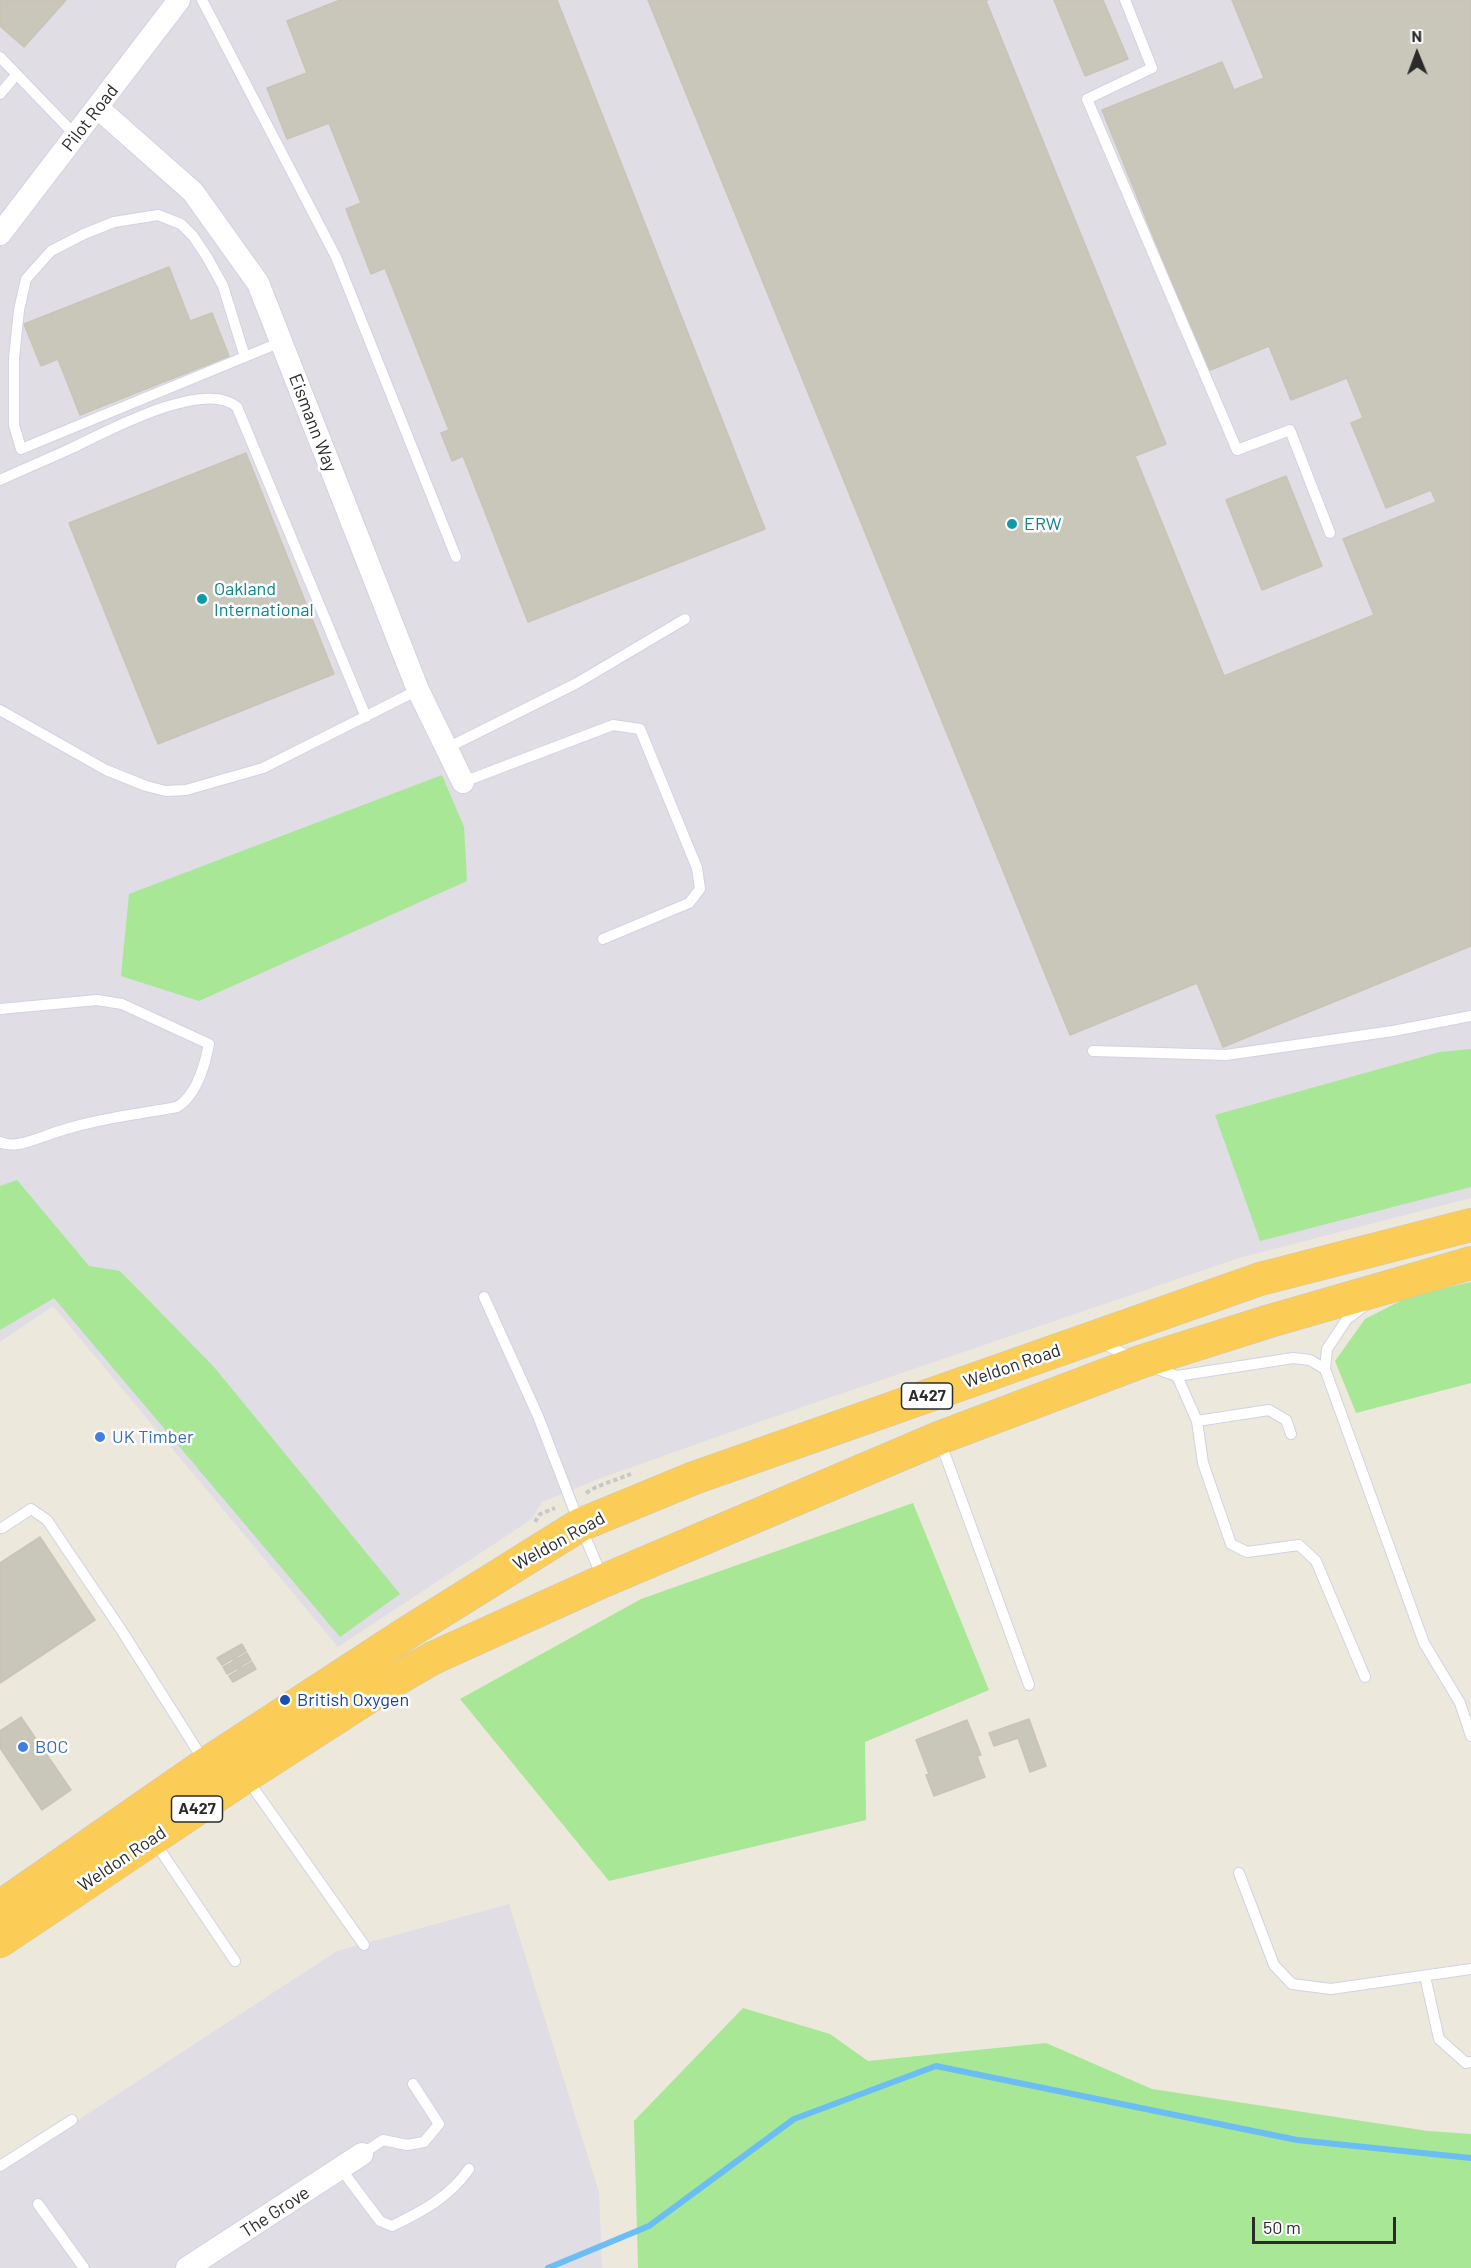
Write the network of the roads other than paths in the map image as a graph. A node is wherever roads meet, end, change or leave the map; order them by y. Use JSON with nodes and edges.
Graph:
{"nodes":[{"id":1,"x":180,"y":0,"type":"edge"},
{"id":2,"x":202,"y":0,"type":"edge"},
{"id":3,"x":1125,"y":0,"type":"edge"},
{"id":4,"x":0,"y":57,"type":"edge"},
{"id":5,"x":16,"y":75,"type":"junction"},
{"id":6,"x":0,"y":94,"type":"edge"},
{"id":7,"x":98,"y":108,"type":"junction"},
{"id":8,"x":76,"y":136,"type":"junction"},
{"id":9,"x":0,"y":234,"type":"edge"},
{"id":10,"x":281,"y":342,"type":"junction"},
{"id":11,"x":245,"y":357,"type":"junction"},
{"id":12,"x":0,"y":480,"type":"edge"},
{"id":13,"x":1330,"y":533,"type":"dead end"},
{"id":14,"x":456,"y":557,"type":"dead end"},
{"id":15,"x":685,"y":619,"type":"dead end"},
{"id":16,"x":418,"y":690,"type":"junction"},
{"id":17,"x":0,"y":710,"type":"edge"},
{"id":18,"x":366,"y":717,"type":"junction"},
{"id":19,"x":447,"y":748,"type":"junction"},
{"id":20,"x":463,"y":782,"type":"joint"},
{"id":21,"x":603,"y":939,"type":"dead end"},
{"id":22,"x":0,"y":1009,"type":"edge"},
{"id":23,"x":1471,"y":1016,"type":"edge"},
{"id":24,"x":1093,"y":1051,"type":"dead end"},
{"id":25,"x":0,"y":1143,"type":"edge"},
{"id":26,"x":1471,"y":1225,"type":"edge"},
{"id":27,"x":1471,"y":1263,"type":"edge"},
{"id":28,"x":1434,"y":1273,"type":"junction"},
{"id":29,"x":484,"y":1297,"type":"dead end"},
{"id":30,"x":1093,"y":1338,"type":"junction"},
{"id":31,"x":1140,"y":1362,"type":"junction"},
{"id":32,"x":1325,"y":1369,"type":"junction"},
{"id":33,"x":1177,"y":1377,"type":"junction"},
{"id":34,"x":1197,"y":1421,"type":"junction"},
{"id":35,"x":1291,"y":1434,"type":"dead end"},
{"id":36,"x":939,"y":1438,"type":"junction"},
{"id":37,"x":580,"y":1526,"type":"junction"},
{"id":38,"x":2,"y":1527,"type":"dead end"},
{"id":39,"x":603,"y":1581,"type":"junction"},
{"id":40,"x":1365,"y":1677,"type":"dead end"},
{"id":41,"x":1029,"y":1685,"type":"dead end"},
{"id":42,"x":1471,"y":1700,"type":"edge"},
{"id":43,"x":1460,"y":1703,"type":"junction"},
{"id":44,"x":1471,"y":1736,"type":"edge"},
{"id":45,"x":206,"y":1764,"type":"junction"},
{"id":46,"x":246,"y":1776,"type":"junction"},
{"id":47,"x":153,"y":1839,"type":"junction"},
{"id":48,"x":1239,"y":1873,"type":"dead end"},
{"id":49,"x":0,"y":1907,"type":"edge"},
{"id":50,"x":0,"y":1941,"type":"edge"},
{"id":51,"x":364,"y":1945,"type":"dead end"},
{"id":52,"x":235,"y":1961,"type":"dead end"},
{"id":53,"x":1471,"y":1969,"type":"edge"},
{"id":54,"x":1425,"y":1976,"type":"junction"},
{"id":55,"x":1471,"y":2062,"type":"edge"},
{"id":56,"x":413,"y":2085,"type":"dead end"},
{"id":57,"x":72,"y":2120,"type":"dead end"},
{"id":58,"x":362,"y":2154,"type":"joint"},
{"id":59,"x":0,"y":2166,"type":"edge"},
{"id":60,"x":341,"y":2169,"type":"junction"},
{"id":61,"x":468,"y":2169,"type":"dead end"},
{"id":62,"x":38,"y":2204,"type":"dead end"},
{"id":63,"x":84,"y":2268,"type":"edge"},
{"id":64,"x":187,"y":2268,"type":"edge"}],
"edges":[{"from":1,"to":7,"type":"street","name":"Pilot Road"},
{"from":2,"to":14,"type":"lane"},
{"from":3,"to":13,"type":"lane"},
{"from":4,"to":5,"type":"lane"},
{"from":5,"to":6,"type":"lane"},
{"from":5,"to":8,"type":"lane"},
{"from":7,"to":8,"type":"street","name":"Pilot Road"},
{"from":7,"to":10,"type":"street","name":"Eismann Way"},
{"from":8,"to":9,"type":"street","name":"Pilot Road"},
{"from":10,"to":11,"type":"lane"},
{"from":10,"to":16,"type":"street","name":"Eismann Way"},
{"from":11,"to":11,"type":"lane"},
{"from":12,"to":18,"type":"lane"},
{"from":15,"to":19,"type":"lane"},
{"from":16,"to":18,"type":"lane"},
{"from":16,"to":19,"type":"street","name":"Eismann Way"},
{"from":17,"to":18,"type":"lane"},
{"from":19,"to":20,"type":"street","name":"Eismann Way"},
{"from":20,"to":21,"type":"lane"},
{"from":22,"to":25,"type":"lane"},
{"from":23,"to":24,"type":"lane"},
{"from":26,"to":30,"type":"highway","name":"Weldon Road","number":"A427"},
{"from":27,"to":28,"type":"highway","number":"A427"},
{"from":28,"to":31,"type":"highway","number":"A427"},
{"from":28,"to":32,"type":"lane"},
{"from":29,"to":37,"type":"lane"},
{"from":30,"to":31,"type":"lane"},
{"from":30,"to":37,"type":"highway","name":"Weldon Road","number":"A427"},
{"from":31,"to":33,"type":"lane"},
{"from":31,"to":36,"type":"highway","number":"A427"},
{"from":32,"to":33,"type":"lane"},
{"from":32,"to":43,"type":"lane"},
{"from":33,"to":34,"type":"lane"},
{"from":34,"to":35,"type":"lane"},
{"from":34,"to":40,"type":"lane"},
{"from":36,"to":39,"type":"highway","number":"A427"},
{"from":36,"to":41,"type":"lane"},
{"from":37,"to":39,"type":"lane"},
{"from":37,"to":45,"type":"highway","name":"Weldon Road","number":"A427"},
{"from":38,"to":45,"type":"lane"},
{"from":39,"to":46,"type":"highway","name":"Weldon Road","number":"A427"},
{"from":42,"to":43,"type":"lane"},
{"from":43,"to":44,"type":"lane"},
{"from":45,"to":49,"type":"highway","name":"Weldon Road","number":"A427"},
{"from":46,"to":47,"type":"highway","name":"Weldon Road","number":"A427"},
{"from":46,"to":51,"type":"lane"},
{"from":47,"to":50,"type":"highway","name":"Weldon Road","number":"A427"},
{"from":47,"to":52,"type":"lane"},
{"from":48,"to":54,"type":"lane"},
{"from":53,"to":54,"type":"lane"},
{"from":54,"to":55,"type":"lane"},
{"from":56,"to":58,"type":"lane"},
{"from":57,"to":59,"type":"lane"},
{"from":58,"to":60,"type":"street","name":"The Grove"},
{"from":60,"to":61,"type":"lane"},
{"from":60,"to":64,"type":"street","name":"The Grove"},
{"from":62,"to":63,"type":"lane"}]}
